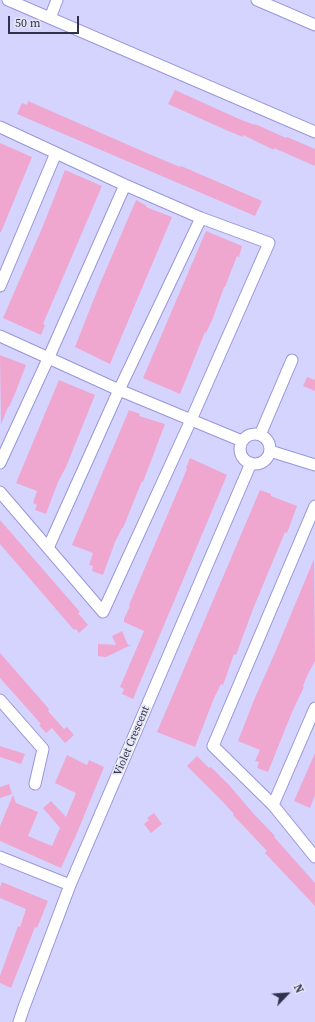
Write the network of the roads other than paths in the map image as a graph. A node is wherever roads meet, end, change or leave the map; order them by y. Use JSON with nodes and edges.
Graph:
{"nodes":[{"id":1,"x":8,"y":0,"type":"edge"},
{"id":2,"x":57,"y":0,"type":"edge"},
{"id":3,"x":257,"y":0,"type":"edge"},
{"id":4,"x":50,"y":18,"type":"junction"},
{"id":5,"x":315,"y":24,"type":"edge"},
{"id":6,"x":0,"y":127,"type":"edge"},
{"id":7,"x":315,"y":132,"type":"edge"},
{"id":8,"x":56,"y":153,"type":"junction"},
{"id":9,"x":125,"y":185,"type":"junction"},
{"id":10,"x":201,"y":218,"type":"junction"},
{"id":11,"x":0,"y":286,"type":"edge"},
{"id":12,"x":0,"y":336,"type":"edge"},
{"id":13,"x":48,"y":359,"type":"junction"},
{"id":14,"x":292,"y":360,"type":"dead end"},
{"id":15,"x":119,"y":390,"type":"junction"},
{"id":16,"x":191,"y":420,"type":"junction"},
{"id":17,"x":260,"y":434,"type":"junction"},
{"id":18,"x":242,"y":441,"type":"junction"},
{"id":19,"x":270,"y":451,"type":"junction"},
{"id":20,"x":0,"y":463,"type":"edge"},
{"id":21,"x":251,"y":463,"type":"junction"},
{"id":22,"x":315,"y":465,"type":"edge"},
{"id":23,"x":0,"y":492,"type":"edge"},
{"id":24,"x":315,"y":506,"type":"edge"},
{"id":25,"x":48,"y":548,"type":"junction"},
{"id":26,"x":0,"y":700,"type":"edge"},
{"id":27,"x":315,"y":708,"type":"edge"},
{"id":28,"x":35,"y":784,"type":"dead end"},
{"id":29,"x":273,"y":805,"type":"junction"},
{"id":30,"x":0,"y":857,"type":"edge"},
{"id":31,"x":315,"y":857,"type":"edge"},
{"id":32,"x":70,"y":885,"type":"junction"},
{"id":33,"x":19,"y":1022,"type":"edge"}],
"edges":[{"from":1,"to":4,"type":"street"},
{"from":2,"to":4,"type":"street"},
{"from":3,"to":5,"type":"street"},
{"from":4,"to":7,"type":"street"},
{"from":6,"to":8,"type":"street"},
{"from":8,"to":9,"type":"street"},
{"from":8,"to":11,"type":"street"},
{"from":9,"to":10,"type":"street"},
{"from":9,"to":13,"type":"street"},
{"from":10,"to":15,"type":"street"},
{"from":10,"to":16,"type":"street"},
{"from":12,"to":13,"type":"street"},
{"from":13,"to":15,"type":"street"},
{"from":13,"to":20,"type":"street"},
{"from":14,"to":17,"type":"street"},
{"from":15,"to":16,"type":"street"},
{"from":15,"to":25,"type":"street"},
{"from":16,"to":18,"type":"street"},
{"from":16,"to":25,"type":"street"},
{"from":17,"to":18,"type":"street"},
{"from":17,"to":19,"type":"street"},
{"from":18,"to":21,"type":"street"},
{"from":19,"to":21,"type":"street"},
{"from":19,"to":22,"type":"street"},
{"from":21,"to":32,"type":"street","name":"Violet Crescent"},
{"from":23,"to":25,"type":"street"},
{"from":24,"to":29,"type":"street"},
{"from":26,"to":28,"type":"street"},
{"from":27,"to":29,"type":"street"},
{"from":29,"to":31,"type":"street"},
{"from":30,"to":32,"type":"street"},
{"from":32,"to":33,"type":"street","name":"Violet Crescent"}]}
